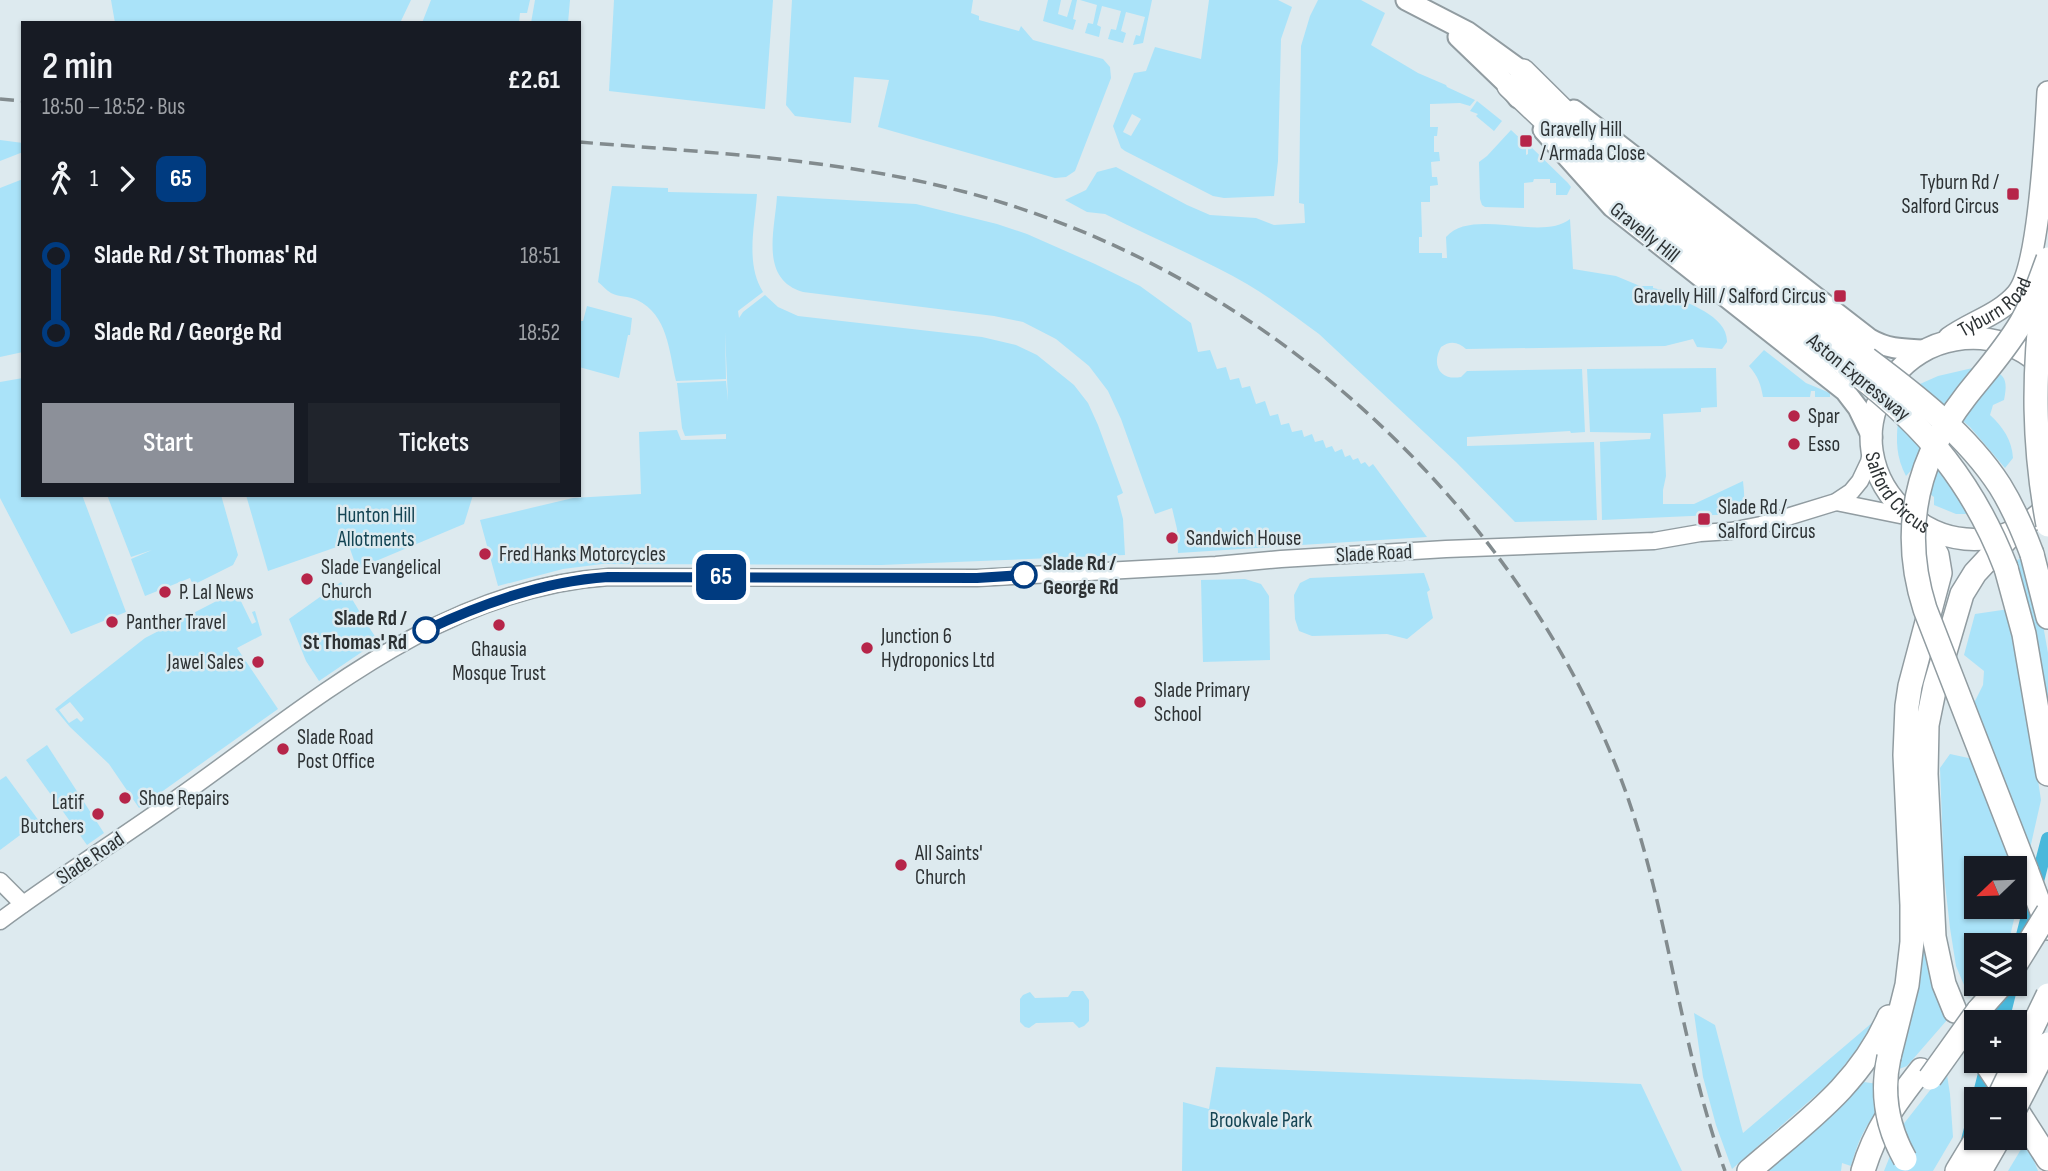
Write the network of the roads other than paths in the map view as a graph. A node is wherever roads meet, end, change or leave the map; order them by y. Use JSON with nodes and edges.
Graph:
{"nodes":[{"id":1,"x":1406,"y":0,"type":"edge"},
{"id":2,"x":1516,"y":78,"type":"junction"},
{"id":3,"x":2048,"y":92,"type":"edge"},
{"id":4,"x":2048,"y":261,"type":"edge"},
{"id":5,"x":1933,"y":346,"type":"junction"},
{"id":6,"x":1862,"y":367,"type":"junction"},
{"id":7,"x":2048,"y":372,"type":"edge"},
{"id":8,"x":1872,"y":441,"type":"junction"},
{"id":9,"x":1836,"y":502,"type":"junction"},
{"id":10,"x":2048,"y":506,"type":"edge"},
{"id":11,"x":1914,"y":520,"type":"junction"},
{"id":12,"x":2048,"y":525,"type":"edge"},
{"id":13,"x":2015,"y":530,"type":"junction"},
{"id":14,"x":2048,"y":617,"type":"edge"},
{"id":15,"x":2048,"y":771,"type":"edge"},
{"id":16,"x":1910,"y":880,"type":"junction"},
{"id":17,"x":0,"y":881,"type":"edge"},
{"id":18,"x":23,"y":904,"type":"junction"},
{"id":19,"x":2048,"y":912,"type":"edge"},
{"id":20,"x":0,"y":921,"type":"edge"},
{"id":21,"x":2048,"y":928,"type":"edge"},
{"id":22,"x":2027,"y":946,"type":"edge"},
{"id":23,"x":2048,"y":995,"type":"edge"},
{"id":24,"x":1991,"y":996,"type":"edge"},
{"id":25,"x":1955,"y":1010,"type":"dead end"},
{"id":26,"x":2048,"y":1044,"type":"edge"},
{"id":27,"x":1925,"y":1074,"type":"junction"},
{"id":28,"x":2004,"y":1087,"type":"edge"},
{"id":29,"x":2025,"y":1087,"type":"edge"},
{"id":30,"x":2027,"y":1128,"type":"edge"},
{"id":31,"x":1970,"y":1150,"type":"edge"},
{"id":32,"x":1992,"y":1150,"type":"edge"},
{"id":33,"x":2048,"y":1160,"type":"edge"},
{"id":34,"x":1749,"y":1171,"type":"edge"},
{"id":35,"x":1863,"y":1171,"type":"edge"},
{"id":36,"x":1878,"y":1171,"type":"edge"},
{"id":37,"x":1914,"y":1171,"type":"edge"},
{"id":38,"x":1957,"y":1171,"type":"edge"},
{"id":39,"x":1980,"y":1171,"type":"edge"}],
"edges":[{"from":1,"to":2,"type":"main road","name":"Gravelly Hill"},
{"from":2,"to":5,"type":"main road","name":"Gravelly Hill"},
{"from":2,"to":6,"type":"highway","name":"Aston Expressway"},
{"from":2,"to":8,"type":"main road","name":"Gravelly Hill"},
{"from":3,"to":5,"type":"highway","name":"Tyburn Road"},
{"from":4,"to":12,"type":"highway","bridge":true},
{"from":4,"to":21,"type":"highway","bridge":true},
{"from":5,"to":7,"type":"highway"},
{"from":5,"to":8,"type":"highway","name":"Salford Circus"},
{"from":6,"to":14,"type":"highway","name":"Aston Expressway","bridge":true},
{"from":6,"to":15,"type":"highway","name":"Aston Expressway","bridge":true},
{"from":8,"to":9,"type":"street","name":"Slade Road"},
{"from":8,"to":11,"type":"highway","name":"Salford Circus"},
{"from":9,"to":11,"type":"street","name":"Slade Road"},
{"from":9,"to":18,"type":"street","name":"Slade Road"},
{"from":10,"to":13,"type":"highway","name":"Salford Circus"},
{"from":11,"to":13,"type":"highway","name":"Salford Circus"},
{"from":11,"to":16,"type":"highway"},
{"from":13,"to":25,"type":"highway"},
{"from":16,"to":34,"type":"highway"},
{"from":16,"to":37,"type":"highway","bridge":true},
{"from":17,"to":18,"type":"street"},
{"from":18,"to":20,"type":"street","name":"Slade Road"},
{"from":19,"to":22,"type":"highway","bridge":true},
{"from":23,"to":28,"type":"highway","bridge":true},
{"from":24,"to":27,"type":"highway","bridge":true},
{"from":26,"to":29,"type":"highway","bridge":true},
{"from":27,"to":35,"type":"highway"},
{"from":27,"to":36,"type":"highway"},
{"from":30,"to":33,"type":"highway"},
{"from":31,"to":38,"type":"highway"},
{"from":32,"to":39,"type":"highway"}]}
